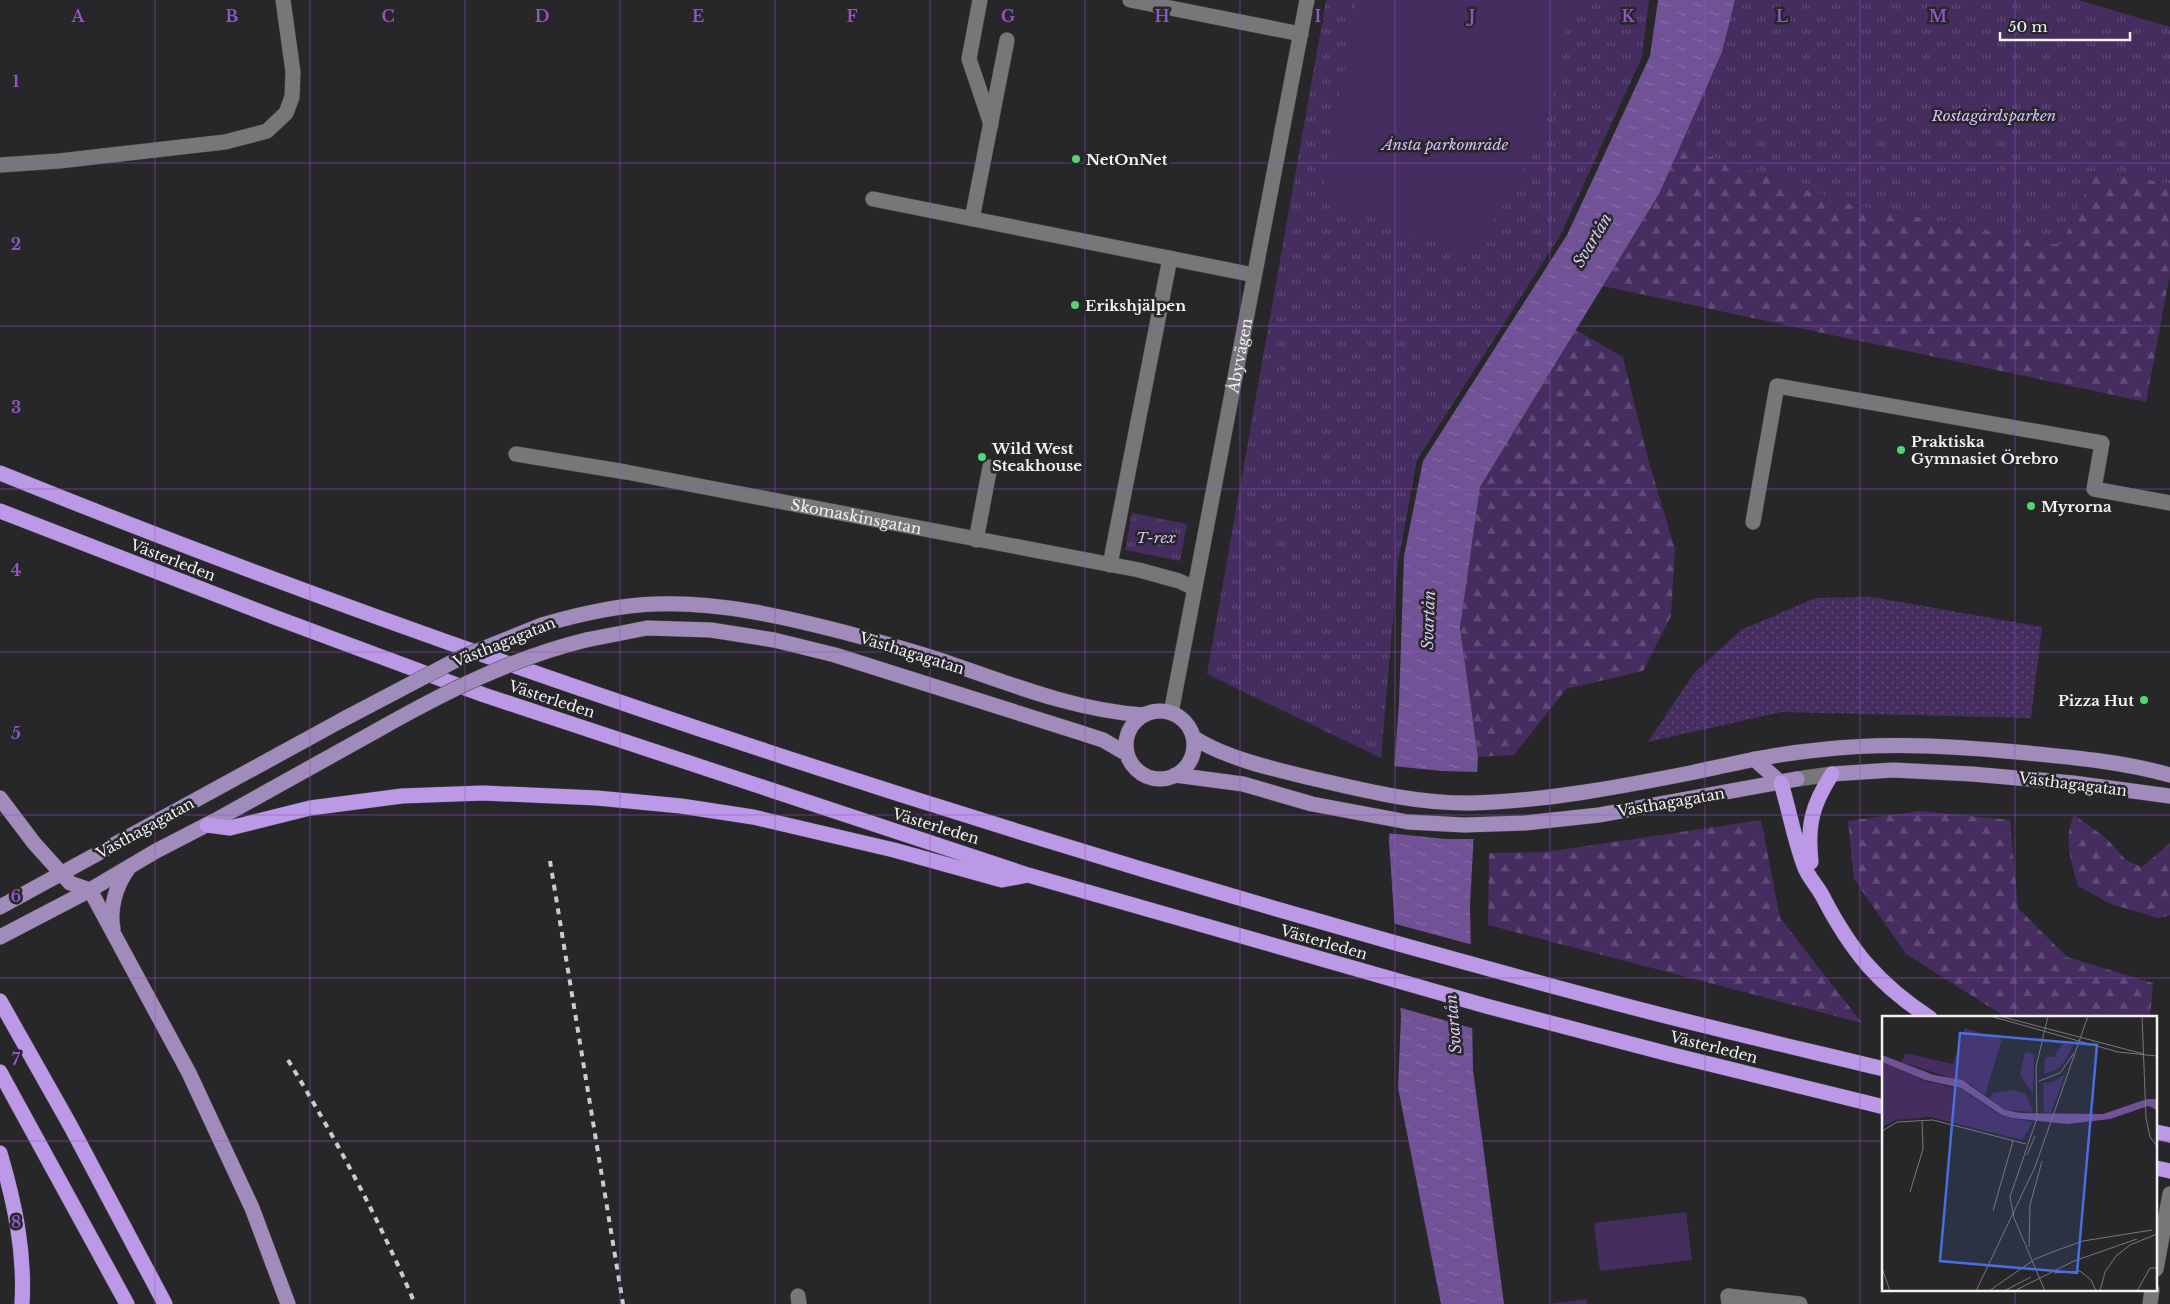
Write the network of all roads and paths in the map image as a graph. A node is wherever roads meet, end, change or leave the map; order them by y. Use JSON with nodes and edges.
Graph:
{"nodes":[{"id":1,"x":283,"y":0,"type":"edge"},
{"id":2,"x":980,"y":0,"type":"edge"},
{"id":3,"x":1130,"y":0,"type":"edge"},
{"id":4,"x":1307,"y":0,"type":"edge"},
{"id":5,"x":1301,"y":34,"type":"junction"},
{"id":6,"x":1007,"y":40,"type":"dead end"},
{"id":7,"x":991,"y":125,"type":"junction"},
{"id":8,"x":0,"y":165,"type":"edge"},
{"id":9,"x":873,"y":199,"type":"dead end"},
{"id":10,"x":972,"y":219,"type":"junction"},
{"id":11,"x":1170,"y":258,"type":"junction"},
{"id":12,"x":1254,"y":275,"type":"junction"},
{"id":13,"x":516,"y":454,"type":"dead end"},
{"id":14,"x":990,"y":467,"type":"dead end"},
{"id":15,"x":0,"y":473,"type":"edge"},
{"id":16,"x":2170,"y":503,"type":"edge"},
{"id":17,"x":0,"y":511,"type":"edge"},
{"id":18,"x":1753,"y":522,"type":"dead end"},
{"id":19,"x":976,"y":540,"type":"junction"},
{"id":20,"x":1110,"y":565,"type":"junction"},
{"id":21,"x":1194,"y":588,"type":"junction"},
{"id":22,"x":1171,"y":712,"type":"junction"},
{"id":23,"x":1143,"y":715,"type":"junction"},
{"id":24,"x":1192,"y":737,"type":"junction"},
{"id":25,"x":1127,"y":754,"type":"junction"},
{"id":26,"x":1754,"y":759,"type":"junction"},
{"id":27,"x":1832,"y":774,"type":"junction"},
{"id":28,"x":1175,"y":775,"type":"junction"},
{"id":29,"x":2170,"y":775,"type":"edge"},
{"id":30,"x":1797,"y":780,"type":"joint"},
{"id":31,"x":1782,"y":783,"type":"junction"},
{"id":32,"x":2170,"y":796,"type":"edge"},
{"id":33,"x":0,"y":798,"type":"edge"},
{"id":34,"x":207,"y":825,"type":"junction"},
{"id":35,"x":63,"y":873,"type":"junction"},
{"id":36,"x":1028,"y":875,"type":"junction"},
{"id":37,"x":1813,"y":880,"type":"junction"},
{"id":38,"x":112,"y":885,"type":"junction"},
{"id":39,"x":90,"y":890,"type":"junction"},
{"id":40,"x":3,"y":905,"type":"edge"},
{"id":41,"x":114,"y":933,"type":"junction"},
{"id":42,"x":0,"y":937,"type":"edge"},
{"id":43,"x":0,"y":1001,"type":"edge"},
{"id":44,"x":1927,"y":1016,"type":"edge"},
{"id":45,"x":1882,"y":1069,"type":"edge"},
{"id":46,"x":0,"y":1072,"type":"edge"},
{"id":47,"x":1882,"y":1107,"type":"edge"},
{"id":48,"x":0,"y":1154,"type":"edge"},
{"id":49,"x":2170,"y":1194,"type":"edge"},
{"id":50,"x":2158,"y":1260,"type":"edge"},
{"id":51,"x":22,"y":1304,"type":"edge"},
{"id":52,"x":127,"y":1304,"type":"edge"},
{"id":53,"x":165,"y":1304,"type":"edge"},
{"id":54,"x":288,"y":1304,"type":"edge"},
{"id":55,"x":1729,"y":1304,"type":"edge"},
{"id":56,"x":1800,"y":1304,"type":"edge"}],
"edges":[{"from":1,"to":8,"type":"street"},
{"from":2,"to":7,"type":"street"},
{"from":3,"to":5,"type":"street"},
{"from":4,"to":5,"type":"street","name":"Åbyvägen"},
{"from":5,"to":12,"type":"street","name":"Åbyvägen"},
{"from":6,"to":7,"type":"street"},
{"from":7,"to":10,"type":"street"},
{"from":9,"to":10,"type":"street"},
{"from":10,"to":11,"type":"street"},
{"from":11,"to":12,"type":"street"},
{"from":11,"to":20,"type":"street"},
{"from":12,"to":21,"type":"street","name":"Åbyvägen"},
{"from":13,"to":19,"type":"street","name":"Skomaskinsgatan"},
{"from":14,"to":19,"type":"street"},
{"from":15,"to":45,"type":"highway","name":"Västerleden"},
{"from":16,"to":18,"type":"street"},
{"from":17,"to":36,"type":"highway","name":"Västerleden"},
{"from":19,"to":20,"type":"street","name":"Skomaskinsgatan"},
{"from":20,"to":21,"type":"street","name":"Skomaskinsgatan"},
{"from":21,"to":22,"type":"street","name":"Åbyvägen"},
{"from":22,"to":23,"type":"main road"},
{"from":22,"to":24,"type":"main road"},
{"from":23,"to":25,"type":"main road"},
{"from":23,"to":35,"type":"main road","name":"Västhagagatan","bridge":true},
{"from":24,"to":26,"type":"main road","name":"Västhagagatan"},
{"from":24,"to":28,"type":"main road"},
{"from":25,"to":28,"type":"main road"},
{"from":25,"to":34,"type":"main road","name":"Västhagagatan","bridge":true},
{"from":26,"to":29,"type":"main road","name":"Västhagagatan"},
{"from":26,"to":31,"type":"main road"},
{"from":27,"to":30,"type":"street","name":"Västhagagatan"},
{"from":27,"to":32,"type":"main road","name":"Västhagagatan"},
{"from":27,"to":37,"type":"highway"},
{"from":28,"to":31,"type":"main road","name":"Västhagagatan"},
{"from":30,"to":31,"type":"main road","name":"Västhagagatan"},
{"from":31,"to":37,"type":"highway"},
{"from":33,"to":35,"type":"main road"},
{"from":34,"to":36,"type":"highway"},
{"from":34,"to":38,"type":"main road","name":"Västhagagatan"},
{"from":35,"to":39,"type":"main road"},
{"from":35,"to":40,"type":"main road","name":"Västhagagatan"},
{"from":36,"to":47,"type":"highway","name":"Västerleden"},
{"from":37,"to":44,"type":"highway"},
{"from":38,"to":39,"type":"main road","name":"Västhagagatan"},
{"from":38,"to":41,"type":"main road"},
{"from":39,"to":41,"type":"main road"},
{"from":39,"to":42,"type":"main road","name":"Västhagagatan"},
{"from":41,"to":54,"type":"main road"},
{"from":43,"to":53,"type":"highway"},
{"from":46,"to":52,"type":"highway"},
{"from":48,"to":51,"type":"highway"},
{"from":49,"to":50,"type":"street"},
{"from":55,"to":56,"type":"street"}]}
